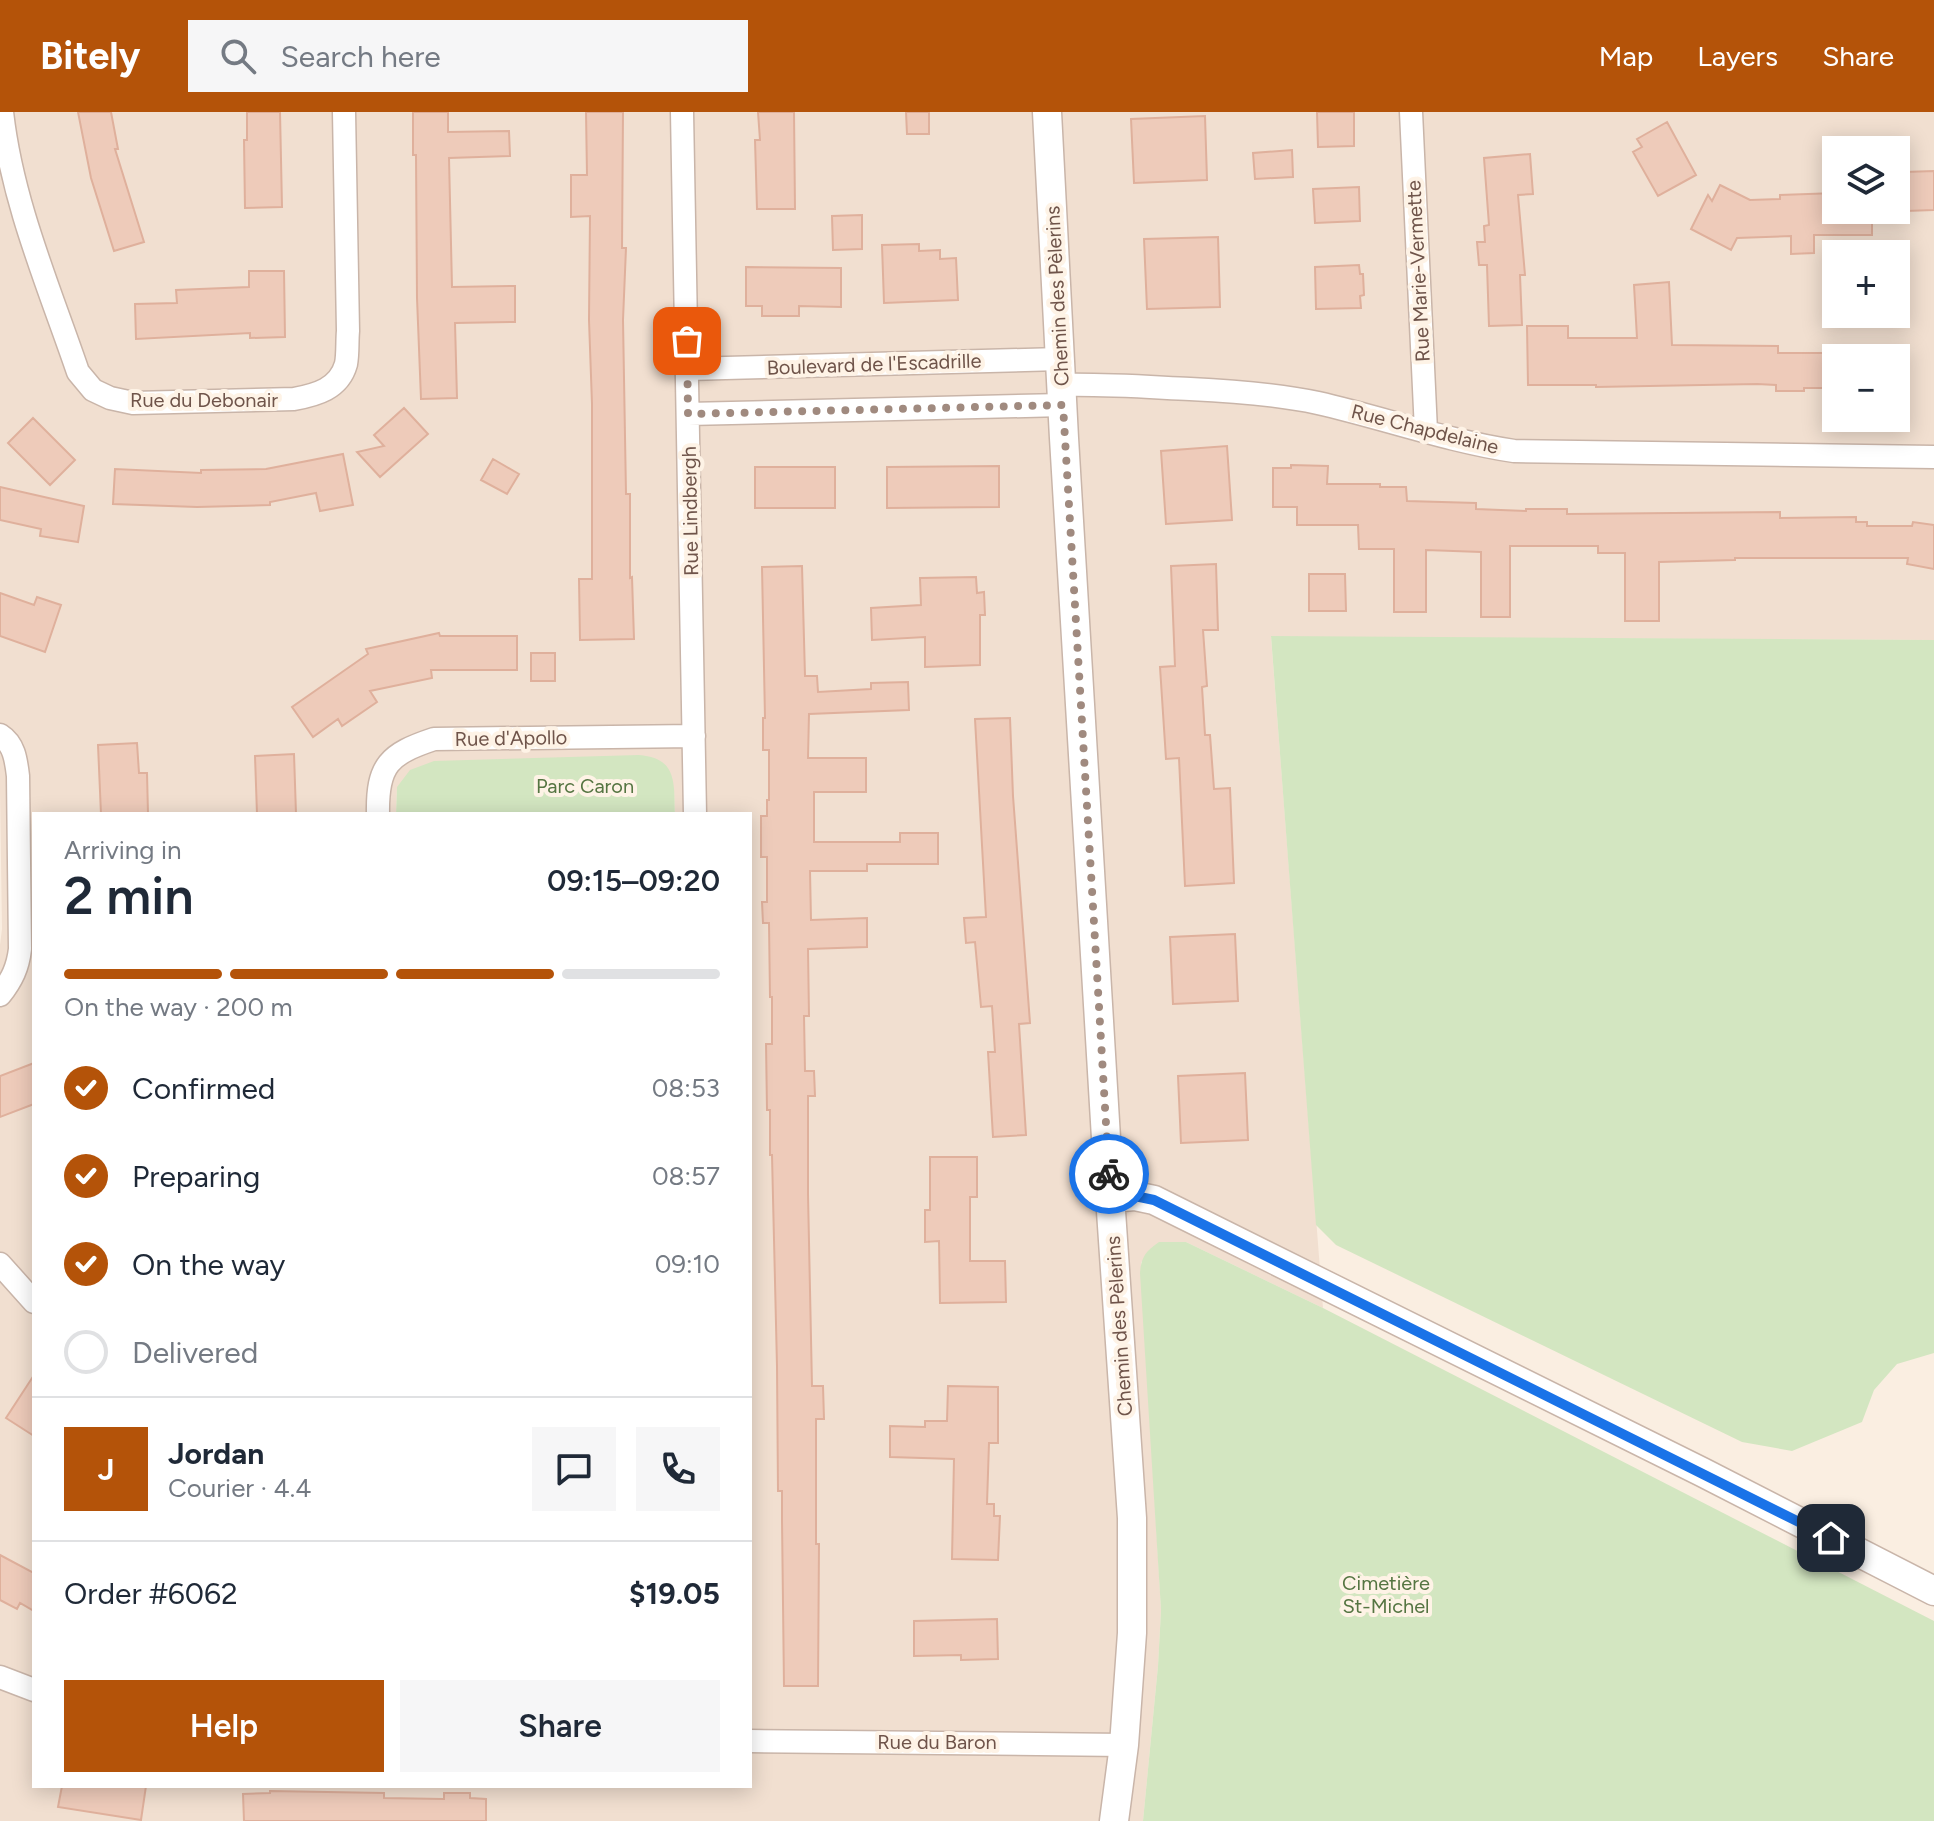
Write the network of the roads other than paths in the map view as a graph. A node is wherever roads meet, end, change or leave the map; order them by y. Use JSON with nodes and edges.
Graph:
{"nodes":[{"id":1,"x":2,"y":112,"type":"edge"},
{"id":2,"x":344,"y":112,"type":"edge"},
{"id":3,"x":682,"y":112,"type":"edge"},
{"id":4,"x":1047,"y":112,"type":"edge"},
{"id":5,"x":1411,"y":112,"type":"edge"},
{"id":6,"x":687,"y":369,"type":"junction"},
{"id":7,"x":1062,"y":383,"type":"junction"},
{"id":8,"x":688,"y":414,"type":"junction"},
{"id":9,"x":1426,"y":431,"type":"junction"},
{"id":10,"x":1934,"y":457,"type":"edge"},
{"id":11,"x":0,"y":735,"type":"edge"},
{"id":12,"x":694,"y":736,"type":"junction"},
{"id":13,"x":378,"y":812,"type":"edge"},
{"id":14,"x":695,"y":812,"type":"edge"},
{"id":15,"x":0,"y":995,"type":"edge"},
{"id":16,"x":1110,"y":1198,"type":"junction"},
{"id":17,"x":0,"y":1264,"type":"edge"},
{"id":18,"x":32,"y":1300,"type":"edge"},
{"id":19,"x":1934,"y":1591,"type":"edge"},
{"id":20,"x":0,"y":1677,"type":"edge"},
{"id":21,"x":32,"y":1689,"type":"edge"},
{"id":22,"x":752,"y":1741,"type":"edge"},
{"id":23,"x":1124,"y":1745,"type":"junction"},
{"id":24,"x":1114,"y":1821,"type":"edge"}],
"edges":[{"from":1,"to":2,"type":"street","name":"Rue du Debonair"},
{"from":3,"to":6,"type":"street","name":"Rue Lindbergh"},
{"from":4,"to":7,"type":"street","name":"Chemin des Pèlerins"},
{"from":5,"to":9,"type":"street","name":"Rue Marie-Vermette"},
{"from":6,"to":7,"type":"street","name":"Boulevard de l'Escadrille"},
{"from":6,"to":8,"type":"street","name":"Rue Lindbergh"},
{"from":7,"to":8,"type":"street"},
{"from":7,"to":9,"type":"street","name":"Rue Chapdelaine"},
{"from":7,"to":16,"type":"street","name":"Chemin des Pèlerins"},
{"from":8,"to":12,"type":"street","name":"Rue Lindbergh"},
{"from":9,"to":10,"type":"street","name":"Rue Chapdelaine"},
{"from":11,"to":15,"type":"street"},
{"from":12,"to":13,"type":"street","name":"Rue d'Apollo"},
{"from":12,"to":14,"type":"street","name":"Rue Lindbergh"},
{"from":16,"to":19,"type":"street"},
{"from":16,"to":23,"type":"street","name":"Chemin des Pèlerins"},
{"from":17,"to":18,"type":"street"},
{"from":20,"to":21,"type":"street"},
{"from":22,"to":23,"type":"street","name":"Rue du Baron"},
{"from":23,"to":24,"type":"street","name":"Chemin des Pèlerins"}]}
